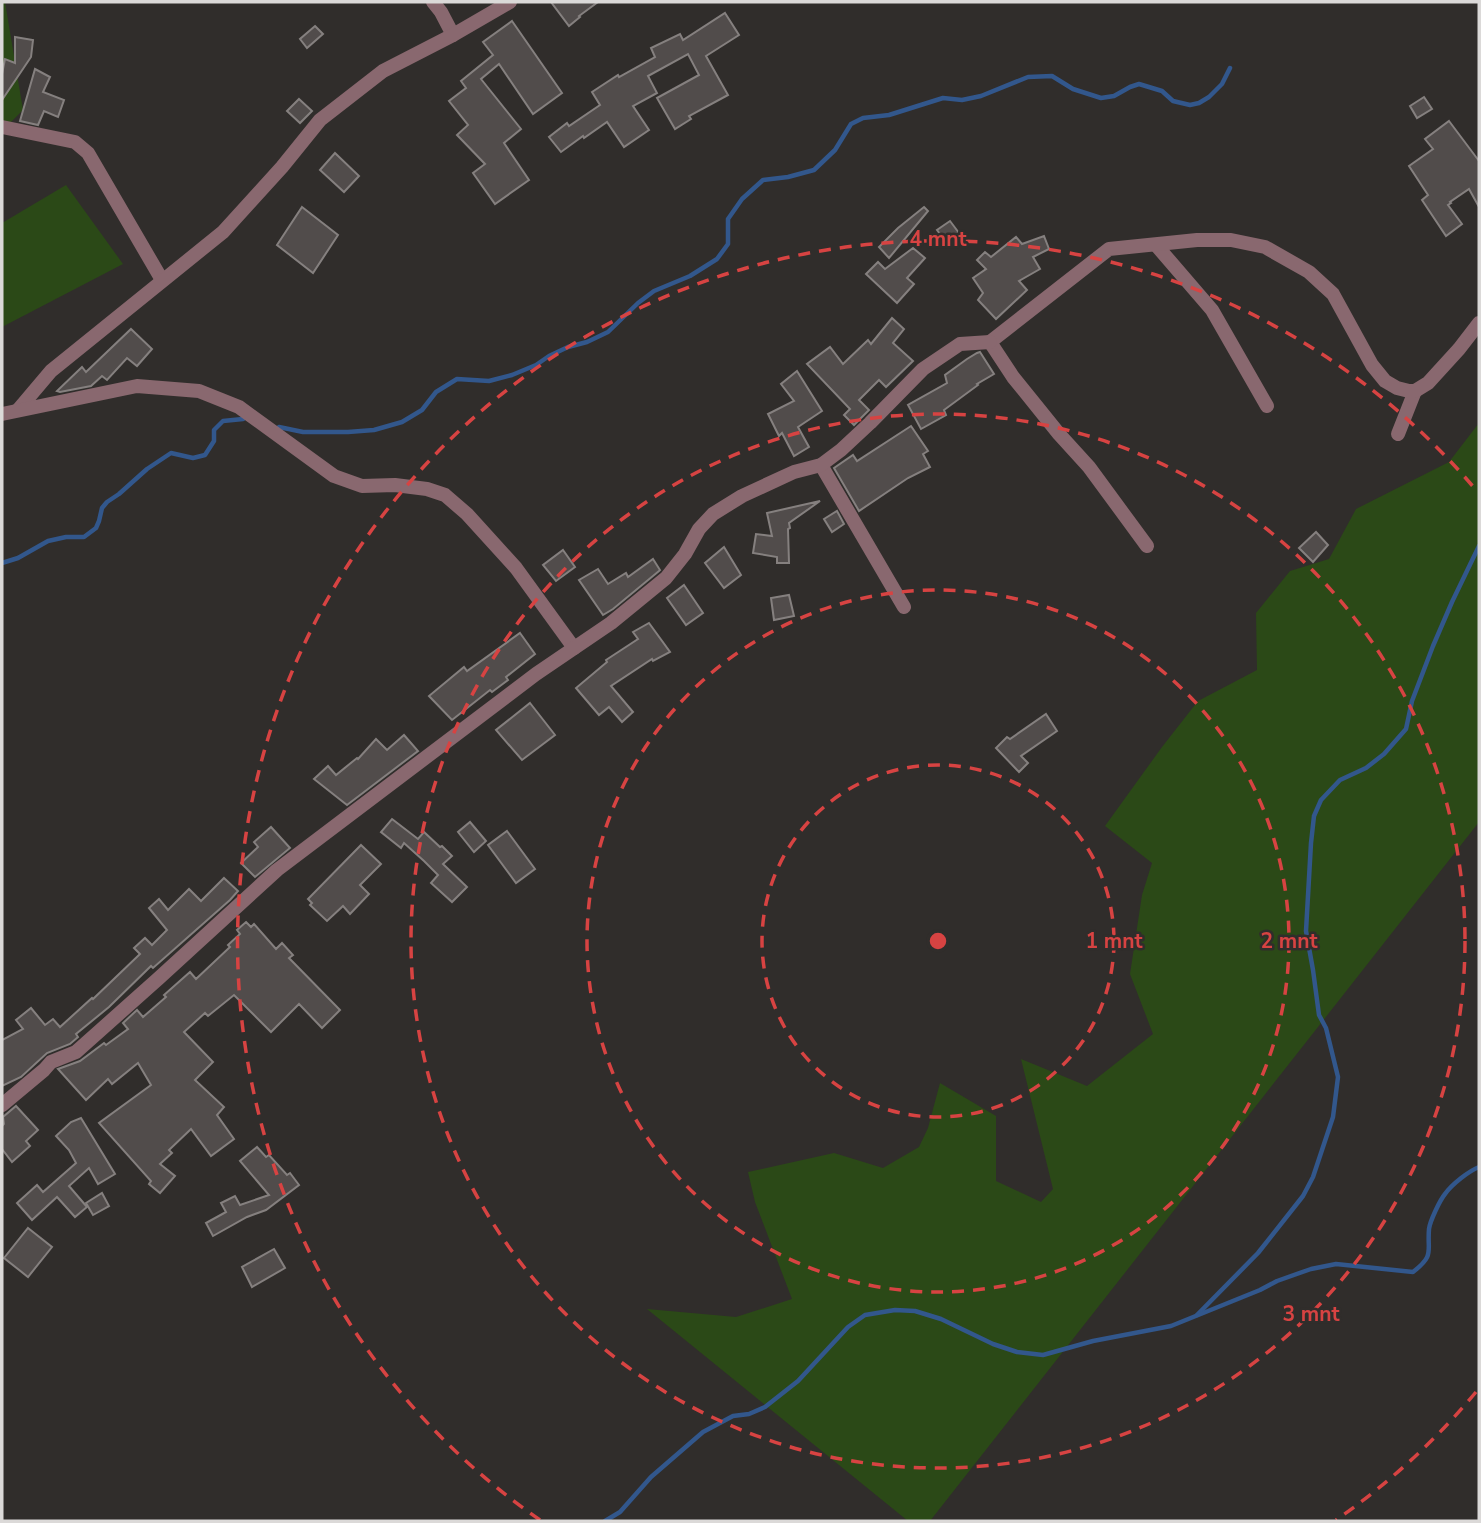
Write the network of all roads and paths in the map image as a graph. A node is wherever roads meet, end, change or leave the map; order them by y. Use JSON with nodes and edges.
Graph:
{"nodes":[{"id":1,"x":433,"y":2,"type":"edge"},
{"id":2,"x":510,"y":2,"type":"edge"},
{"id":3,"x":453,"y":35,"type":"junction"},
{"id":4,"x":2,"y":127,"type":"edge"},
{"id":5,"x":1156,"y":245,"type":"junction"},
{"id":6,"x":162,"y":280,"type":"junction"},
{"id":7,"x":1479,"y":323,"type":"edge"},
{"id":8,"x":990,"y":342,"type":"junction"},
{"id":9,"x":1415,"y":391,"type":"junction"},
{"id":10,"x":1266,"y":406,"type":"dead end"},
{"id":11,"x":18,"y":410,"type":"junction"},
{"id":12,"x":2,"y":414,"type":"edge"},
{"id":13,"x":1398,"y":434,"type":"dead end"},
{"id":14,"x":821,"y":465,"type":"junction"},
{"id":15,"x":1147,"y":546,"type":"dead end"},
{"id":16,"x":904,"y":607,"type":"dead end"},
{"id":17,"x":574,"y":648,"type":"junction"},
{"id":18,"x":2,"y":1105,"type":"edge"}],
"edges":[{"from":1,"to":3,"type":"street"},
{"from":2,"to":3,"type":"street"},
{"from":3,"to":6,"type":"street"},
{"from":4,"to":6,"type":"street"},
{"from":5,"to":8,"type":"street"},
{"from":5,"to":9,"type":"street"},
{"from":5,"to":10,"type":"street"},
{"from":6,"to":11,"type":"street"},
{"from":7,"to":9,"type":"street"},
{"from":8,"to":14,"type":"street"},
{"from":8,"to":15,"type":"street"},
{"from":9,"to":13,"type":"street"},
{"from":11,"to":12,"type":"street"},
{"from":11,"to":17,"type":"street"},
{"from":14,"to":16,"type":"street"},
{"from":14,"to":17,"type":"street"},
{"from":17,"to":18,"type":"street"}]}
